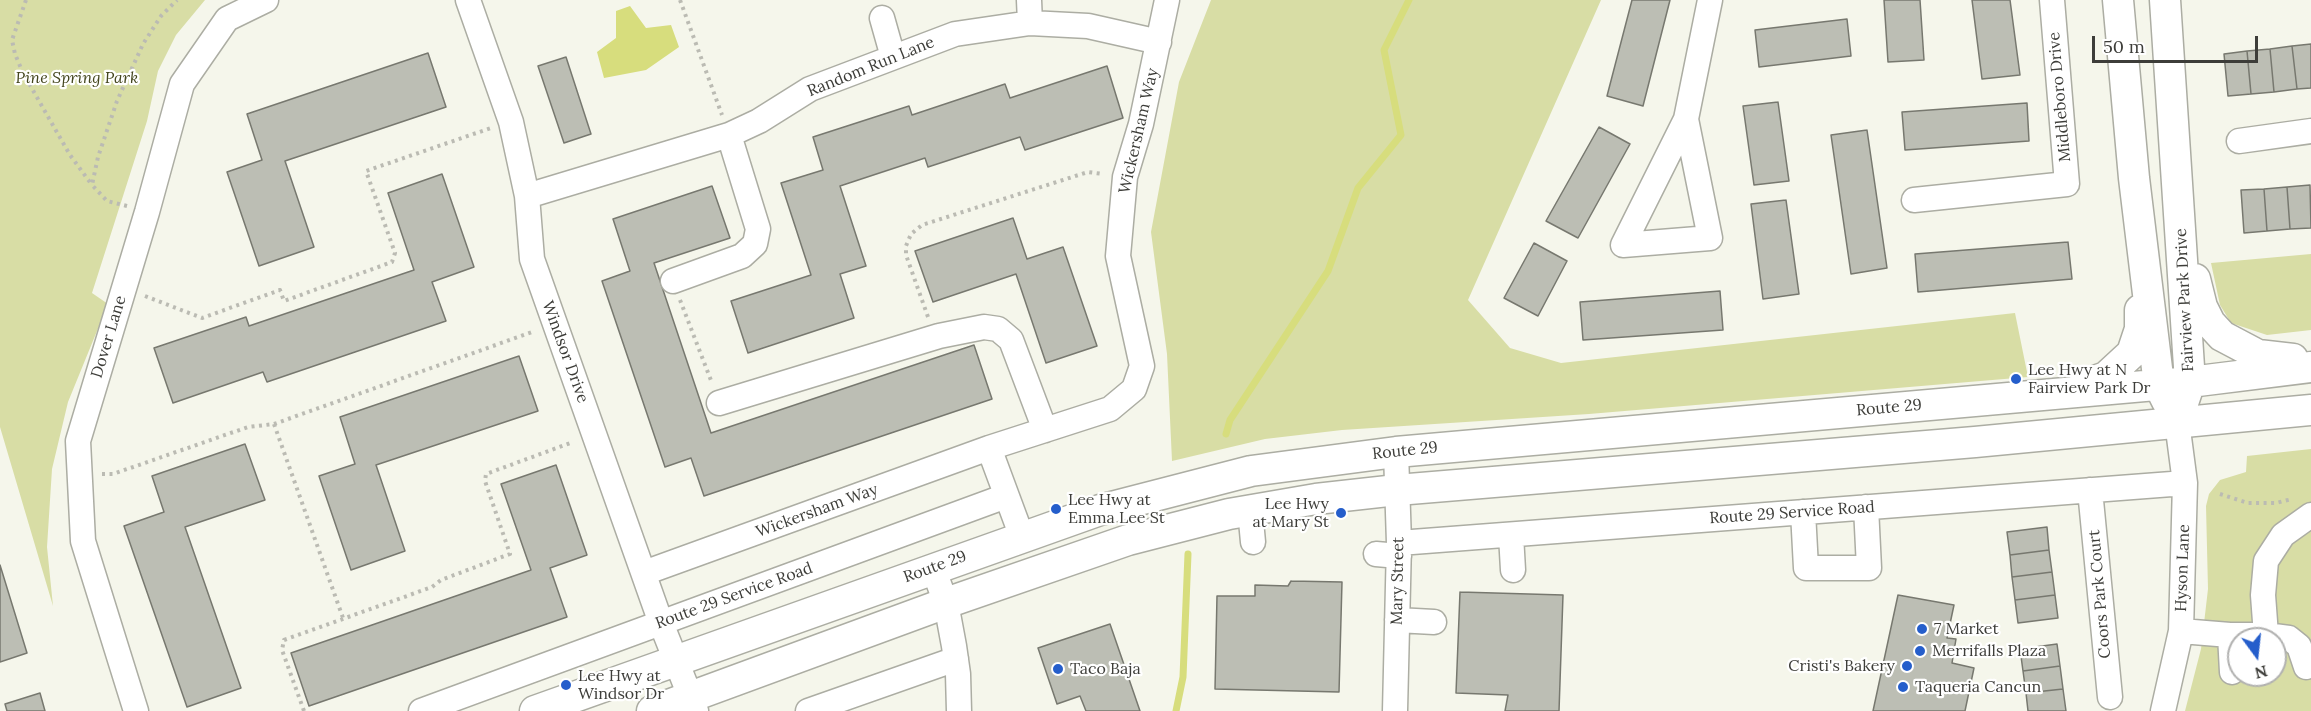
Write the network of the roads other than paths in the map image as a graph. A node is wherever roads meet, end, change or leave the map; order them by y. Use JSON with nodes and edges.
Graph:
{"nodes":[{"id":1,"x":266,"y":0,"type":"edge"},
{"id":2,"x":468,"y":0,"type":"edge"},
{"id":3,"x":1167,"y":0,"type":"edge"},
{"id":4,"x":1710,"y":0,"type":"edge"},
{"id":5,"x":2052,"y":0,"type":"edge"},
{"id":6,"x":2118,"y":0,"type":"edge"},
{"id":7,"x":2165,"y":0,"type":"edge"},
{"id":8,"x":1029,"y":11,"type":"edge"},
{"id":9,"x":882,"y":18,"type":"dead end"},
{"id":10,"x":1159,"y":42,"type":"junction"},
{"id":11,"x":893,"y":57,"type":"junction"},
{"id":12,"x":1686,"y":119,"type":"junction"},
{"id":13,"x":2311,"y":131,"type":"edge"},
{"id":14,"x":729,"y":135,"type":"junction"},
{"id":15,"x":2239,"y":141,"type":"dead end"},
{"id":16,"x":2178,"y":176,"type":"junction"},
{"id":17,"x":2134,"y":178,"type":"junction"},
{"id":18,"x":527,"y":196,"type":"junction"},
{"id":19,"x":1914,"y":200,"type":"dead end"},
{"id":20,"x":673,"y":281,"type":"road end"},
{"id":21,"x":2311,"y":359,"type":"edge"},
{"id":22,"x":2311,"y":367,"type":"edge"},
{"id":23,"x":2190,"y":382,"type":"junction"},
{"id":24,"x":2159,"y":385,"type":"junction"},
{"id":25,"x":2052,"y":394,"type":"junction"},
{"id":26,"x":719,"y":403,"type":"road end"},
{"id":27,"x":2311,"y":410,"type":"edge"},
{"id":28,"x":2177,"y":422,"type":"junction"},
{"id":29,"x":1046,"y":430,"type":"junction"},
{"id":30,"x":989,"y":448,"type":"junction"},
{"id":31,"x":1396,"y":452,"type":"junction"},
{"id":32,"x":2185,"y":483,"type":"junction"},
{"id":33,"x":1397,"y":490,"type":"junction"},
{"id":34,"x":2090,"y":490,"type":"junction"},
{"id":35,"x":1006,"y":496,"type":"junction"},
{"id":36,"x":1866,"y":507,"type":"junction"},
{"id":37,"x":2304,"y":507,"type":"edge"},
{"id":38,"x":1250,"y":510,"type":"junction"},
{"id":39,"x":1803,"y":512,"type":"junction"},
{"id":40,"x":1511,"y":535,"type":"junction"},
{"id":41,"x":1022,"y":537,"type":"junction"},
{"id":42,"x":1253,"y":542,"type":"dead end"},
{"id":43,"x":1391,"y":551,"type":"junction"},
{"id":44,"x":933,"y":568,"type":"junction"},
{"id":45,"x":1513,"y":570,"type":"dead end"},
{"id":46,"x":644,"y":573,"type":"junction"},
{"id":47,"x":946,"y":603,"type":"junction"},
{"id":48,"x":1397,"y":620,"type":"junction"},
{"id":49,"x":1434,"y":622,"type":"dead end"},
{"id":50,"x":661,"y":623,"type":"junction"},
{"id":51,"x":2265,"y":627,"type":"edge"},
{"id":52,"x":2181,"y":631,"type":"junction"},
{"id":53,"x":2227,"y":635,"type":"edge"},
{"id":54,"x":2287,"y":638,"type":"edge"},
{"id":55,"x":676,"y":659,"type":"junction"},
{"id":56,"x":956,"y":659,"type":"junction"},
{"id":57,"x":2306,"y":667,"type":"dead end"},
{"id":58,"x":2110,"y":698,"type":"dead end"},
{"id":59,"x":694,"y":704,"type":"edge"},
{"id":60,"x":136,"y":711,"type":"edge"},
{"id":61,"x":421,"y":711,"type":"edge"},
{"id":62,"x":535,"y":711,"type":"edge"},
{"id":63,"x":652,"y":711,"type":"edge"},
{"id":64,"x":808,"y":711,"type":"edge"},
{"id":65,"x":959,"y":711,"type":"edge"},
{"id":66,"x":1395,"y":711,"type":"edge"},
{"id":67,"x":2163,"y":711,"type":"edge"}],
"edges":[{"from":1,"to":60,"type":"street","name":"Dover Lane"},
{"from":2,"to":18,"type":"street","name":"Windsor Drive"},
{"from":3,"to":10,"type":"street","name":"Wickersham Way"},
{"from":4,"to":12,"type":"street"},
{"from":5,"to":19,"type":"street","name":"Middleboro Drive"},
{"from":6,"to":17,"type":"main road","name":"Fairview Park Drive"},
{"from":7,"to":16,"type":"main road","name":"Fairview Park Drive"},
{"from":8,"to":10,"type":"street","name":"Random Run Lane"},
{"from":8,"to":11,"type":"street","name":"Random Run Lane"},
{"from":9,"to":11,"type":"street"},
{"from":10,"to":29,"type":"street","name":"Wickersham Way"},
{"from":11,"to":14,"type":"street","name":"Random Run Lane"},
{"from":12,"to":12,"type":"street"},
{"from":13,"to":15,"type":"street"},
{"from":14,"to":18,"type":"street","name":"Random Run Lane"},
{"from":14,"to":20,"type":"street"},
{"from":16,"to":21,"type":"main road"},
{"from":16,"to":23,"type":"main road","name":"Fairview Park Drive"},
{"from":17,"to":24,"type":"main road","name":"Fairview Park Drive"},
{"from":17,"to":25,"type":"main road"},
{"from":18,"to":46,"type":"street","name":"Windsor Drive"},
{"from":22,"to":23,"type":"main road","name":"Route 29"},
{"from":23,"to":24,"type":"main road","name":"Route 29"},
{"from":23,"to":28,"type":"main road","name":"Fairview Park Drive"},
{"from":24,"to":25,"type":"main road","name":"Route 29"},
{"from":24,"to":28,"type":"main road","name":"Fairview Park Drive"},
{"from":25,"to":31,"type":"main road","name":"Route 29"},
{"from":26,"to":29,"type":"street"},
{"from":27,"to":28,"type":"main road"},
{"from":28,"to":32,"type":"street","name":"Hyson Lane"},
{"from":28,"to":33,"type":"main road"},
{"from":29,"to":30,"type":"street","name":"Wickersham Way"},
{"from":30,"to":35,"type":"street"},
{"from":30,"to":46,"type":"street","name":"Wickersham Way"},
{"from":31,"to":33,"type":"street","name":"Mary Street"},
{"from":31,"to":41,"type":"main road","name":"Route 29"},
{"from":32,"to":34,"type":"street","name":"Route 29 Service Road"},
{"from":32,"to":52,"type":"street","name":"Hyson Lane"},
{"from":33,"to":38,"type":"main road"},
{"from":33,"to":43,"type":"street","name":"Mary Street"},
{"from":34,"to":36,"type":"street","name":"Route 29 Service Road"},
{"from":34,"to":58,"type":"street","name":"Coors Park Court"},
{"from":35,"to":41,"type":"street"},
{"from":35,"to":50,"type":"street","name":"Route 29 Service Road"},
{"from":36,"to":39,"type":"street","name":"Route 29 Service Road"},
{"from":36,"to":39,"type":"street"},
{"from":37,"to":51,"type":"street"},
{"from":38,"to":42,"type":"street"},
{"from":38,"to":47,"type":"main road"},
{"from":39,"to":40,"type":"street","name":"Route 29 Service Road"},
{"from":40,"to":43,"type":"street","name":"Route 29 Service Road"},
{"from":40,"to":45,"type":"street"},
{"from":41,"to":44,"type":"main road","name":"Route 29"},
{"from":43,"to":48,"type":"street","name":"Mary Street"},
{"from":44,"to":47,"type":"street"},
{"from":44,"to":55,"type":"main road","name":"Route 29"},
{"from":46,"to":50,"type":"street","name":"Windsor Drive"},
{"from":47,"to":56,"type":"street"},
{"from":47,"to":59,"type":"main road"},
{"from":48,"to":49,"type":"street"},
{"from":48,"to":66,"type":"street","name":"Mary Street"},
{"from":50,"to":55,"type":"street","name":"Windsor Drive"},
{"from":50,"to":61,"type":"street","name":"Route 29 Service Road"},
{"from":52,"to":53,"type":"street"},
{"from":52,"to":67,"type":"street","name":"Hyson Lane"},
{"from":54,"to":57,"type":"street"},
{"from":55,"to":59,"type":"street","name":"Windsor Drive"},
{"from":55,"to":62,"type":"main road","name":"Route 29"},
{"from":56,"to":64,"type":"street"},
{"from":56,"to":65,"type":"street"},
{"from":59,"to":63,"type":"main road"}]}
